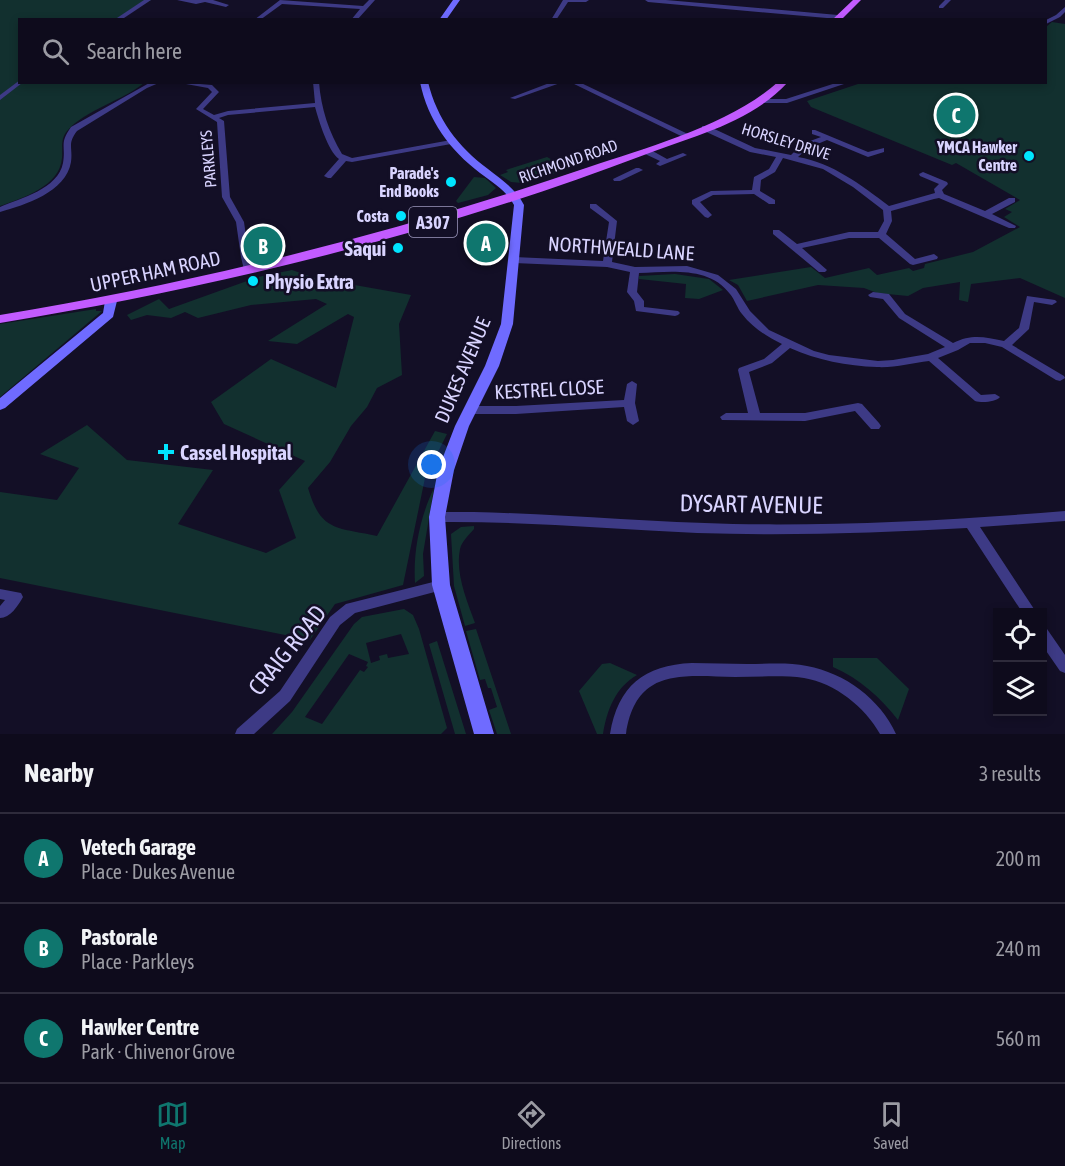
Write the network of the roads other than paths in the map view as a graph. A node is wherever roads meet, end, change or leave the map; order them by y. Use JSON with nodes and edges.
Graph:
{"nodes":[{"id":1,"x":148,"y":0,"type":"edge"},
{"id":2,"x":180,"y":0,"type":"edge"},
{"id":3,"x":372,"y":0,"type":"edge"},
{"id":4,"x":457,"y":0,"type":"edge"},
{"id":5,"x":586,"y":0,"type":"edge"},
{"id":6,"x":648,"y":0,"type":"edge"},
{"id":7,"x":857,"y":0,"type":"edge"},
{"id":8,"x":948,"y":0,"type":"edge"},
{"id":9,"x":208,"y":1,"type":"edge"},
{"id":10,"x":282,"y":1,"type":"edge"},
{"id":11,"x":226,"y":5,"type":"dead end"},
{"id":12,"x":363,"y":8,"type":"junction"},
{"id":13,"x":941,"y":8,"type":"dead end"},
{"id":14,"x":1065,"y":9,"type":"edge"},
{"id":15,"x":119,"y":18,"type":"edge"},
{"id":16,"x":259,"y":18,"type":"edge"},
{"id":17,"x":355,"y":18,"type":"edge"},
{"id":18,"x":444,"y":18,"type":"edge"},
{"id":19,"x":554,"y":18,"type":"edge"},
{"id":20,"x":837,"y":18,"type":"edge"},
{"id":21,"x":1047,"y":22,"type":"edge"},
{"id":22,"x":18,"y":84,"type":"edge"},
{"id":23,"x":153,"y":84,"type":"edge"},
{"id":24,"x":316,"y":84,"type":"edge"},
{"id":25,"x":425,"y":84,"type":"edge"},
{"id":26,"x":554,"y":84,"type":"edge"},
{"id":27,"x":577,"y":84,"type":"edge"},
{"id":28,"x":782,"y":84,"type":"edge"},
{"id":29,"x":840,"y":84,"type":"edge"},
{"id":30,"x":208,"y":85,"type":"edge"},
{"id":31,"x":0,"y":98,"type":"edge"},
{"id":32,"x":513,"y":98,"type":"dead end"},
{"id":33,"x":763,"y":100,"type":"junction"},
{"id":34,"x":318,"y":105,"type":"junction"},
{"id":35,"x":213,"y":117,"type":"junction"},
{"id":36,"x":705,"y":128,"type":"junction"},
{"id":37,"x":815,"y":132,"type":"dead end"},
{"id":38,"x":686,"y":135,"type":"junction"},
{"id":39,"x":826,"y":138,"type":"junction"},
{"id":40,"x":451,"y":142,"type":"junction"},
{"id":41,"x":881,"y":150,"type":"dead end"},
{"id":42,"x":646,"y":151,"type":"junction"},
{"id":43,"x":683,"y":155,"type":"dead end"},
{"id":44,"x":868,"y":155,"type":"junction"},
{"id":45,"x":780,"y":156,"type":"junction"},
{"id":46,"x":792,"y":158,"type":"junction"},
{"id":47,"x":343,"y":159,"type":"junction"},
{"id":48,"x":860,"y":159,"type":"dead end"},
{"id":49,"x":614,"y":163,"type":"junction"},
{"id":50,"x":923,"y":174,"type":"dead end"},
{"id":51,"x":328,"y":176,"type":"dead end"},
{"id":52,"x":616,"y":179,"type":"dead end"},
{"id":53,"x":756,"y":192,"type":"junction"},
{"id":54,"x":940,"y":195,"type":"junction"},
{"id":55,"x":514,"y":196,"type":"junction"},
{"id":56,"x":683,"y":200,"type":"dead end"},
{"id":57,"x":1012,"y":200,"type":"dead end"},
{"id":58,"x":695,"y":202,"type":"junction"},
{"id":59,"x":772,"y":202,"type":"dead end"},
{"id":60,"x":593,"y":206,"type":"dead end"},
{"id":61,"x":887,"y":209,"type":"junction"},
{"id":62,"x":0,"y":210,"type":"edge"},
{"id":63,"x":986,"y":214,"type":"junction"},
{"id":64,"x":708,"y":215,"type":"dead end"},
{"id":65,"x":1012,"y":226,"type":"dead end"},
{"id":66,"x":776,"y":232,"type":"dead end"},
{"id":67,"x":881,"y":235,"type":"junction"},
{"id":68,"x":351,"y":245,"type":"joint"},
{"id":69,"x":795,"y":247,"type":"junction"},
{"id":70,"x":934,"y":257,"type":"dead end"},
{"id":71,"x":514,"y":260,"type":"junction"},
{"id":72,"x":607,"y":264,"type":"junction"},
{"id":73,"x":249,"y":270,"type":"junction"},
{"id":74,"x":635,"y":270,"type":"junction"},
{"id":75,"x":822,"y":270,"type":"dead end"},
{"id":76,"x":873,"y":295,"type":"dead end"},
{"id":77,"x":886,"y":296,"type":"junction"},
{"id":78,"x":898,"y":297,"type":"dead end"},
{"id":79,"x":111,"y":301,"type":"junction"},
{"id":80,"x":1052,"y":302,"type":"dead end"},
{"id":81,"x":675,"y":313,"type":"dead end"},
{"id":82,"x":0,"y":319,"type":"edge"},
{"id":83,"x":788,"y":344,"type":"junction"},
{"id":84,"x":1006,"y":345,"type":"junction"},
{"id":85,"x":954,"y":348,"type":"junction"},
{"id":86,"x":931,"y":357,"type":"junction"},
{"id":87,"x":1060,"y":378,"type":"dead end"},
{"id":88,"x":632,"y":384,"type":"dead end"},
{"id":89,"x":995,"y":397,"type":"dead end"},
{"id":90,"x":979,"y":399,"type":"junction"},
{"id":91,"x":967,"y":402,"type":"dead end"},
{"id":92,"x":630,"y":403,"type":"junction"},
{"id":93,"x":0,"y":405,"type":"edge"},
{"id":94,"x":471,"y":410,"type":"junction"},
{"id":95,"x":726,"y":417,"type":"dead end"},
{"id":96,"x":755,"y":417,"type":"junction"},
{"id":97,"x":633,"y":421,"type":"dead end"},
{"id":98,"x":875,"y":426,"type":"dead end"},
{"id":99,"x":1065,"y":516,"type":"edge"},
{"id":100,"x":436,"y":517,"type":"junction"},
{"id":101,"x":971,"y":524,"type":"junction"},
{"id":102,"x":441,"y":585,"type":"junction"},
{"id":103,"x":0,"y":594,"type":"edge"},
{"id":104,"x":1026,"y":608,"type":"edge"},
{"id":105,"x":2,"y":613,"type":"dead end"},
{"id":106,"x":1047,"y":640,"type":"edge"},
{"id":107,"x":1065,"y":667,"type":"edge"},
{"id":108,"x":243,"y":734,"type":"edge"},
{"id":109,"x":484,"y":734,"type":"edge"},
{"id":110,"x":618,"y":734,"type":"edge"},
{"id":111,"x":888,"y":734,"type":"edge"}],
"edges":[{"from":1,"to":15,"type":"street"},
{"from":2,"to":9,"type":"street"},
{"from":3,"to":12,"type":"street"},
{"from":4,"to":18,"type":"street"},
{"from":5,"to":19,"type":"street"},
{"from":6,"to":20,"type":"street"},
{"from":7,"to":20,"type":"main road"},
{"from":8,"to":13,"type":"street"},
{"from":9,"to":11,"type":"street"},
{"from":10,"to":12,"type":"street"},
{"from":10,"to":16,"type":"street"},
{"from":12,"to":17,"type":"street"},
{"from":14,"to":21,"type":"street"},
{"from":22,"to":31,"type":"street"},
{"from":23,"to":62,"type":"street"},
{"from":24,"to":34,"type":"street"},
{"from":25,"to":40,"type":"street"},
{"from":26,"to":32,"type":"street"},
{"from":27,"to":38,"type":"street"},
{"from":28,"to":33,"type":"main road","name":"RICHMOND ROAD","number":"A307"},
{"from":29,"to":33,"type":"street"},
{"from":30,"to":35,"type":"street","name":"PARKLEYS"},
{"from":33,"to":36,"type":"main road","name":"RICHMOND ROAD","number":"A307"},
{"from":34,"to":35,"type":"street","name":"PARKLEYS"},
{"from":34,"to":47,"type":"street"},
{"from":35,"to":73,"type":"street","name":"PARKLEYS"},
{"from":36,"to":38,"type":"main road","name":"RICHMOND ROAD","number":"A307"},
{"from":36,"to":45,"type":"street","name":"HORSLEY DRIVE"},
{"from":37,"to":39,"type":"street"},
{"from":38,"to":42,"type":"main road","name":"RICHMOND ROAD","number":"A307"},
{"from":39,"to":44,"type":"street"},
{"from":39,"to":46,"type":"street"},
{"from":40,"to":47,"type":"street"},
{"from":40,"to":55,"type":"street"},
{"from":41,"to":44,"type":"street"},
{"from":42,"to":43,"type":"street"},
{"from":42,"to":49,"type":"main road","name":"RICHMOND ROAD","number":"A307"},
{"from":44,"to":48,"type":"street"},
{"from":45,"to":46,"type":"street","name":"HORSLEY DRIVE"},
{"from":45,"to":53,"type":"street"},
{"from":46,"to":61,"type":"street","name":"HORSLEY DRIVE"},
{"from":47,"to":51,"type":"street"},
{"from":49,"to":52,"type":"street"},
{"from":49,"to":55,"type":"main road","name":"RICHMOND ROAD","number":"A307"},
{"from":50,"to":54,"type":"street"},
{"from":53,"to":58,"type":"street"},
{"from":53,"to":59,"type":"street"},
{"from":54,"to":61,"type":"street"},
{"from":54,"to":63,"type":"street"},
{"from":55,"to":68,"type":"main road","name":"RICHMOND ROAD","number":"A307"},
{"from":55,"to":71,"type":"street","name":"DUKES AVENUE"},
{"from":56,"to":58,"type":"street"},
{"from":57,"to":63,"type":"street"},
{"from":58,"to":64,"type":"street"},
{"from":60,"to":72,"type":"street"},
{"from":61,"to":67,"type":"street"},
{"from":63,"to":65,"type":"street"},
{"from":66,"to":69,"type":"street"},
{"from":67,"to":69,"type":"street"},
{"from":67,"to":70,"type":"street"},
{"from":68,"to":73,"type":"main road","name":"UPPER HAM ROAD","number":"A307"},
{"from":69,"to":75,"type":"street"},
{"from":71,"to":72,"type":"street","name":"NORTHWEALD LANE"},
{"from":71,"to":94,"type":"street","name":"DUKES AVENUE"},
{"from":72,"to":74,"type":"street","name":"NORTHWEALD LANE"},
{"from":73,"to":79,"type":"main road","name":"UPPER HAM ROAD","number":"A307"},
{"from":74,"to":81,"type":"street"},
{"from":74,"to":83,"type":"street","name":"NORTHWEALD LANE"},
{"from":76,"to":77,"type":"street"},
{"from":77,"to":78,"type":"street"},
{"from":77,"to":85,"type":"street"},
{"from":79,"to":82,"type":"main road","name":"UPPER HAM ROAD","number":"A307"},
{"from":79,"to":93,"type":"street"},
{"from":80,"to":84,"type":"street"},
{"from":83,"to":86,"type":"street","name":"NORTHWEALD LANE"},
{"from":83,"to":96,"type":"street"},
{"from":84,"to":85,"type":"street","name":"NORTHWEALD LANE"},
{"from":84,"to":87,"type":"street"},
{"from":85,"to":86,"type":"street","name":"NORTHWEALD LANE"},
{"from":86,"to":90,"type":"street"},
{"from":88,"to":92,"type":"street","name":"KESTREL CLOSE"},
{"from":89,"to":90,"type":"street"},
{"from":90,"to":91,"type":"street"},
{"from":92,"to":94,"type":"street","name":"KESTREL CLOSE"},
{"from":92,"to":97,"type":"street","name":"KESTREL CLOSE"},
{"from":94,"to":100,"type":"street","name":"DUKES AVENUE"},
{"from":95,"to":96,"type":"street"},
{"from":96,"to":98,"type":"street"},
{"from":99,"to":101,"type":"street","name":"DYSART AVENUE"},
{"from":100,"to":101,"type":"street","name":"DYSART AVENUE"},
{"from":100,"to":102,"type":"street","name":"DUKES AVENUE"},
{"from":101,"to":104,"type":"street"},
{"from":102,"to":108,"type":"street","name":"CRAIG ROAD"},
{"from":102,"to":109,"type":"street","name":"DUKES AVENUE"},
{"from":103,"to":105,"type":"street"},
{"from":106,"to":107,"type":"street"},
{"from":110,"to":111,"type":"street"}]}
